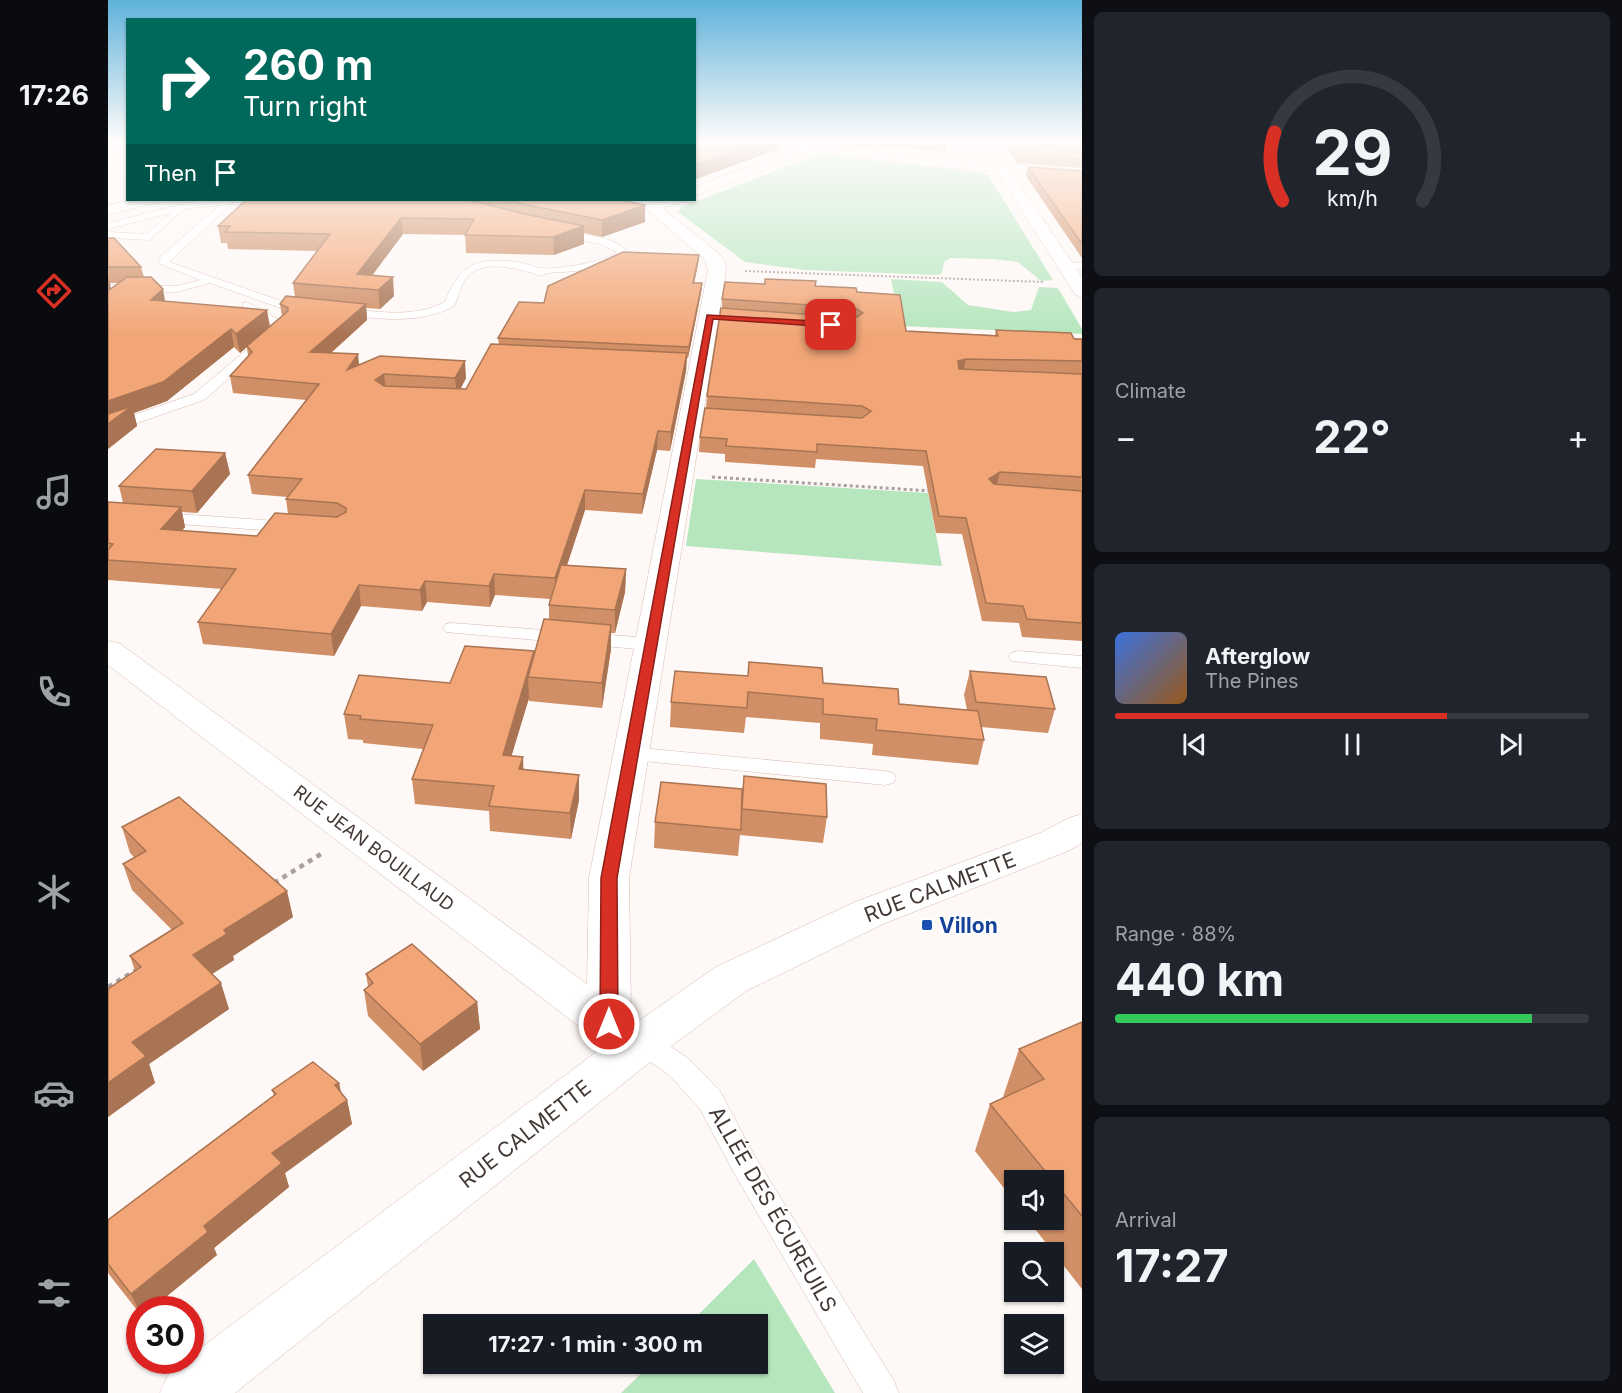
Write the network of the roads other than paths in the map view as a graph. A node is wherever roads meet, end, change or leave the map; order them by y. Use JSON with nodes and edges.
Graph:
{"nodes":[{"id":1,"x":124,"y":206,"type":"edge"},
{"id":2,"x":191,"y":206,"type":"edge"},
{"id":3,"x":223,"y":206,"type":"edge"},
{"id":4,"x":654,"y":206,"type":"edge"},
{"id":5,"x":1026,"y":206,"type":"edge"},
{"id":6,"x":184,"y":207,"type":"junction"},
{"id":7,"x":108,"y":210,"type":"edge"},
{"id":8,"x":108,"y":226,"type":"edge"},
{"id":9,"x":546,"y":231,"type":"edge"},
{"id":10,"x":108,"y":236,"type":"edge"},
{"id":11,"x":1065,"y":265,"type":"junction"},
{"id":12,"x":1082,"y":266,"type":"edge"},
{"id":13,"x":210,"y":280,"type":"junction"},
{"id":14,"x":1079,"y":287,"type":"edge"},
{"id":15,"x":108,"y":288,"type":"edge"},
{"id":16,"x":128,"y":288,"type":"junction"},
{"id":17,"x":264,"y":299,"type":"junction"},
{"id":18,"x":115,"y":300,"type":"edge"},
{"id":19,"x":108,"y":429,"type":"edge"},
{"id":20,"x":108,"y":514,"type":"edge"},
{"id":21,"x":306,"y":528,"type":"edge"},
{"id":22,"x":452,"y":628,"type":"dead end"},
{"id":23,"x":649,"y":644,"type":"junction"},
{"id":24,"x":108,"y":650,"type":"edge"},
{"id":25,"x":1018,"y":657,"type":"dead end"},
{"id":26,"x":1082,"y":662,"type":"edge"},
{"id":27,"x":630,"y":754,"type":"junction"},
{"id":28,"x":885,"y":778,"type":"dead end"},
{"id":29,"x":1082,"y":827,"type":"edge"},
{"id":30,"x":626,"y":1033,"type":"junction"},
{"id":31,"x":881,"y":1390,"type":"edge"},
{"id":32,"x":189,"y":1393,"type":"edge"}],
"edges":[{"from":1,"to":7,"type":"street"},
{"from":2,"to":6,"type":"lane"},
{"from":3,"to":13,"type":"lane"},
{"from":4,"to":23,"type":"street"},
{"from":5,"to":11,"type":"street"},
{"from":6,"to":8,"type":"lane"},
{"from":6,"to":10,"type":"lane"},
{"from":9,"to":17,"type":"lane"},
{"from":11,"to":12,"type":"lane"},
{"from":11,"to":14,"type":"street"},
{"from":13,"to":16,"type":"lane"},
{"from":13,"to":17,"type":"lane"},
{"from":15,"to":16,"type":"lane"},
{"from":16,"to":18,"type":"lane"},
{"from":17,"to":19,"type":"lane"},
{"from":20,"to":21,"type":"lane"},
{"from":22,"to":23,"type":"lane"},
{"from":23,"to":27,"type":"street"},
{"from":24,"to":30,"type":"street","name":"RUE JEAN BOUILLAUD"},
{"from":25,"to":26,"type":"lane"},
{"from":27,"to":28,"type":"lane"},
{"from":27,"to":30,"type":"street"},
{"from":29,"to":30,"type":"street","name":"RUE CALMETTE"},
{"from":30,"to":31,"type":"lane","name":"ALLÉE DES ÉCUREUILS"},
{"from":30,"to":32,"type":"street","name":"RUE CALMETTE"}]}
